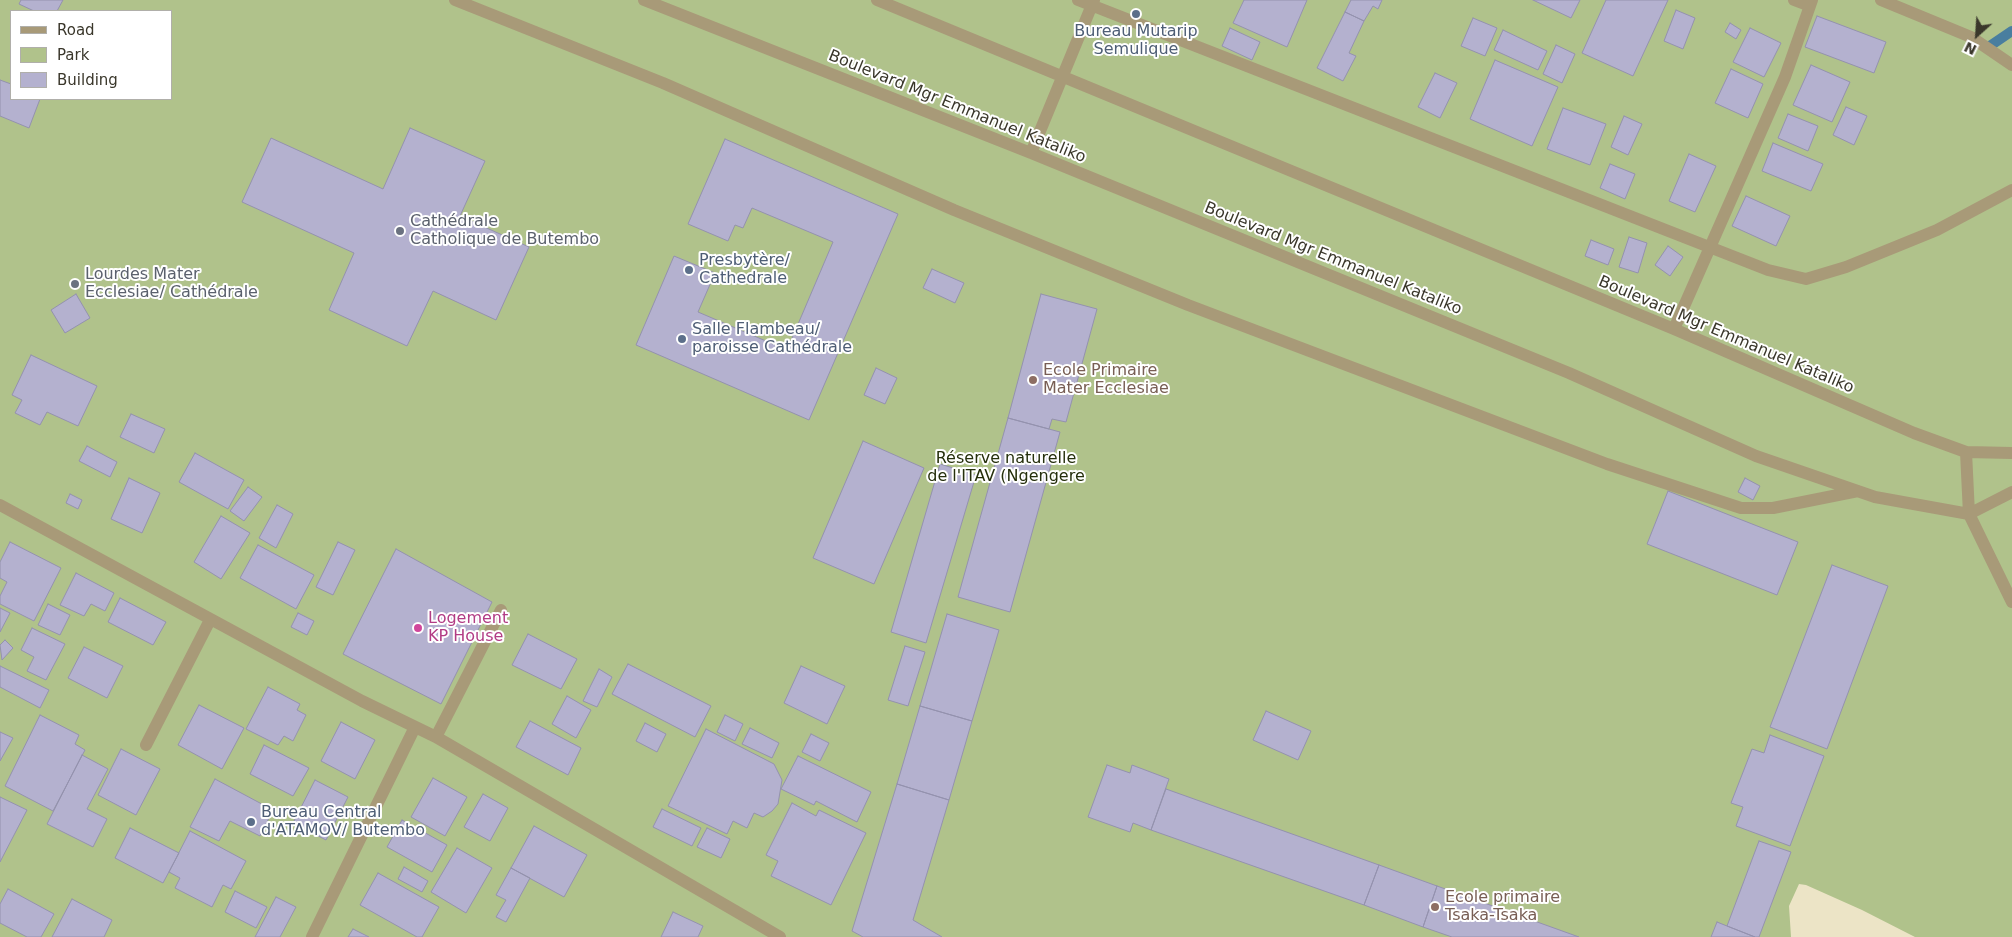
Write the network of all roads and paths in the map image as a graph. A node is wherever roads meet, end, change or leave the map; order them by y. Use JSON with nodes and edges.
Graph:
{"nodes":[{"id":1,"x":455,"y":0,"type":"edge"},
{"id":2,"x":644,"y":0,"type":"edge"},
{"id":3,"x":877,"y":0,"type":"edge"},
{"id":4,"x":1078,"y":0,"type":"edge"},
{"id":5,"x":1794,"y":0,"type":"edge"},
{"id":6,"x":1881,"y":0,"type":"edge"},
{"id":7,"x":1093,"y":3,"type":"edge"},
{"id":8,"x":1811,"y":3,"type":"edge"},
{"id":9,"x":2012,"y":65,"type":"edge"},
{"id":10,"x":1064,"y":77,"type":"junction"},
{"id":11,"x":1032,"y":153,"type":"junction"},
{"id":12,"x":2012,"y":190,"type":"edge"},
{"id":13,"x":1710,"y":247,"type":"junction"},
{"id":14,"x":1674,"y":328,"type":"junction"},
{"id":15,"x":1966,"y":452,"type":"junction"},
{"id":16,"x":2012,"y":452,"type":"edge"},
{"id":17,"x":1858,"y":491,"type":"junction"},
{"id":18,"x":2012,"y":492,"type":"edge"},
{"id":19,"x":0,"y":505,"type":"edge"},
{"id":20,"x":1969,"y":514,"type":"junction"},
{"id":21,"x":2012,"y":602,"type":"edge"},
{"id":22,"x":502,"y":610,"type":"dead end"},
{"id":23,"x":210,"y":620,"type":"junction"},
{"id":24,"x":415,"y":727,"type":"junction"},
{"id":25,"x":436,"y":737,"type":"junction"},
{"id":26,"x":146,"y":746,"type":"dead end"},
{"id":27,"x":312,"y":937,"type":"edge"},
{"id":28,"x":780,"y":937,"type":"edge"}],
"edges":[{"from":1,"to":17,"type":"street"},
{"from":2,"to":11,"type":"street","name":"Boulevard Mgr Emmanuel Kataliko"},
{"from":3,"to":10,"type":"street","name":"Boulevard Mgr Emmanuel Kataliko"},
{"from":4,"to":7,"type":"street"},
{"from":5,"to":8,"type":"street"},
{"from":6,"to":9,"type":"street"},
{"from":7,"to":10,"type":"street"},
{"from":7,"to":13,"type":"street"},
{"from":8,"to":13,"type":"street"},
{"from":10,"to":11,"type":"street"},
{"from":10,"to":14,"type":"street","name":"Boulevard Mgr Emmanuel Kataliko"},
{"from":11,"to":17,"type":"street","name":"Boulevard Mgr Emmanuel Kataliko"},
{"from":12,"to":13,"type":"street"},
{"from":13,"to":14,"type":"street"},
{"from":14,"to":15,"type":"street","name":"Boulevard Mgr Emmanuel Kataliko"},
{"from":15,"to":16,"type":"street","name":"Boulevard Mgr Emmanuel Kataliko"},
{"from":15,"to":20,"type":"street"},
{"from":17,"to":20,"type":"street","name":"Boulevard Mgr Emmanuel Kataliko"},
{"from":18,"to":20,"type":"street"},
{"from":19,"to":23,"type":"street"},
{"from":20,"to":21,"type":"street"},
{"from":22,"to":25,"type":"street"},
{"from":23,"to":24,"type":"street"},
{"from":23,"to":26,"type":"street"},
{"from":24,"to":25,"type":"street"},
{"from":24,"to":27,"type":"street"},
{"from":25,"to":28,"type":"street"}]}
